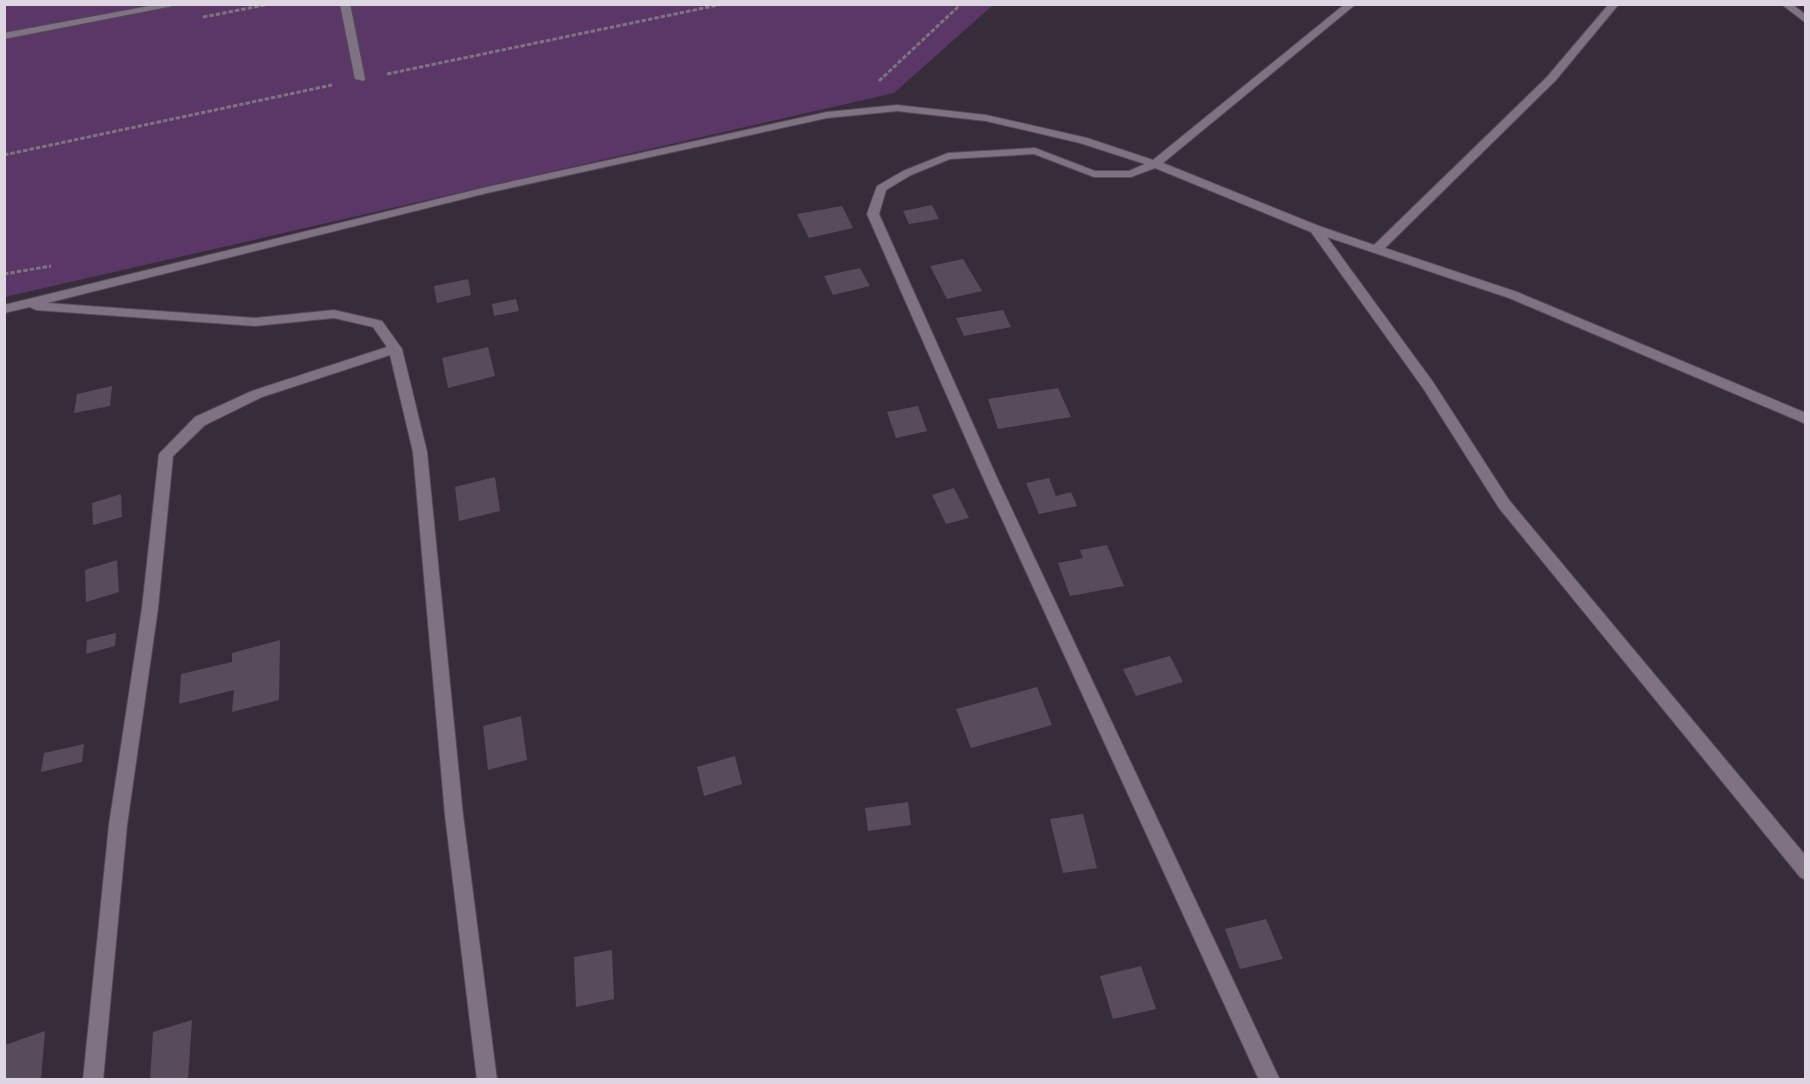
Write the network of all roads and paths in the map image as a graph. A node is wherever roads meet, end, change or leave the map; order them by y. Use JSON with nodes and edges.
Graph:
{"nodes":[{"id":1,"x":178,"y":4,"type":"edge"},
{"id":2,"x":345,"y":4,"type":"edge"},
{"id":3,"x":1352,"y":4,"type":"edge"},
{"id":4,"x":1615,"y":4,"type":"edge"},
{"id":5,"x":1785,"y":4,"type":"edge"},
{"id":6,"x":1806,"y":20,"type":"edge"},
{"id":7,"x":4,"y":36,"type":"edge"},
{"id":8,"x":360,"y":79,"type":"dead end"},
{"id":9,"x":1155,"y":164,"type":"junction"},
{"id":10,"x":1315,"y":229,"type":"junction"},
{"id":11,"x":1377,"y":249,"type":"junction"},
{"id":12,"x":21,"y":305,"type":"junction"},
{"id":13,"x":4,"y":309,"type":"edge"},
{"id":14,"x":395,"y":349,"type":"junction"},
{"id":15,"x":1806,"y":419,"type":"edge"},
{"id":16,"x":1806,"y":871,"type":"edge"},
{"id":17,"x":93,"y":1080,"type":"edge"},
{"id":18,"x":487,"y":1080,"type":"edge"},
{"id":19,"x":1270,"y":1080,"type":"edge"}],
"edges":[{"from":1,"to":7,"type":"street"},
{"from":2,"to":8,"type":"street"},
{"from":3,"to":9,"type":"street"},
{"from":4,"to":11,"type":"street"},
{"from":5,"to":6,"type":"street"},
{"from":9,"to":10,"type":"street"},
{"from":9,"to":12,"type":"street"},
{"from":9,"to":19,"type":"street"},
{"from":10,"to":11,"type":"street"},
{"from":10,"to":16,"type":"street"},
{"from":11,"to":15,"type":"street"},
{"from":12,"to":13,"type":"street"},
{"from":12,"to":14,"type":"street"},
{"from":14,"to":17,"type":"street"},
{"from":14,"to":18,"type":"street"}]}
